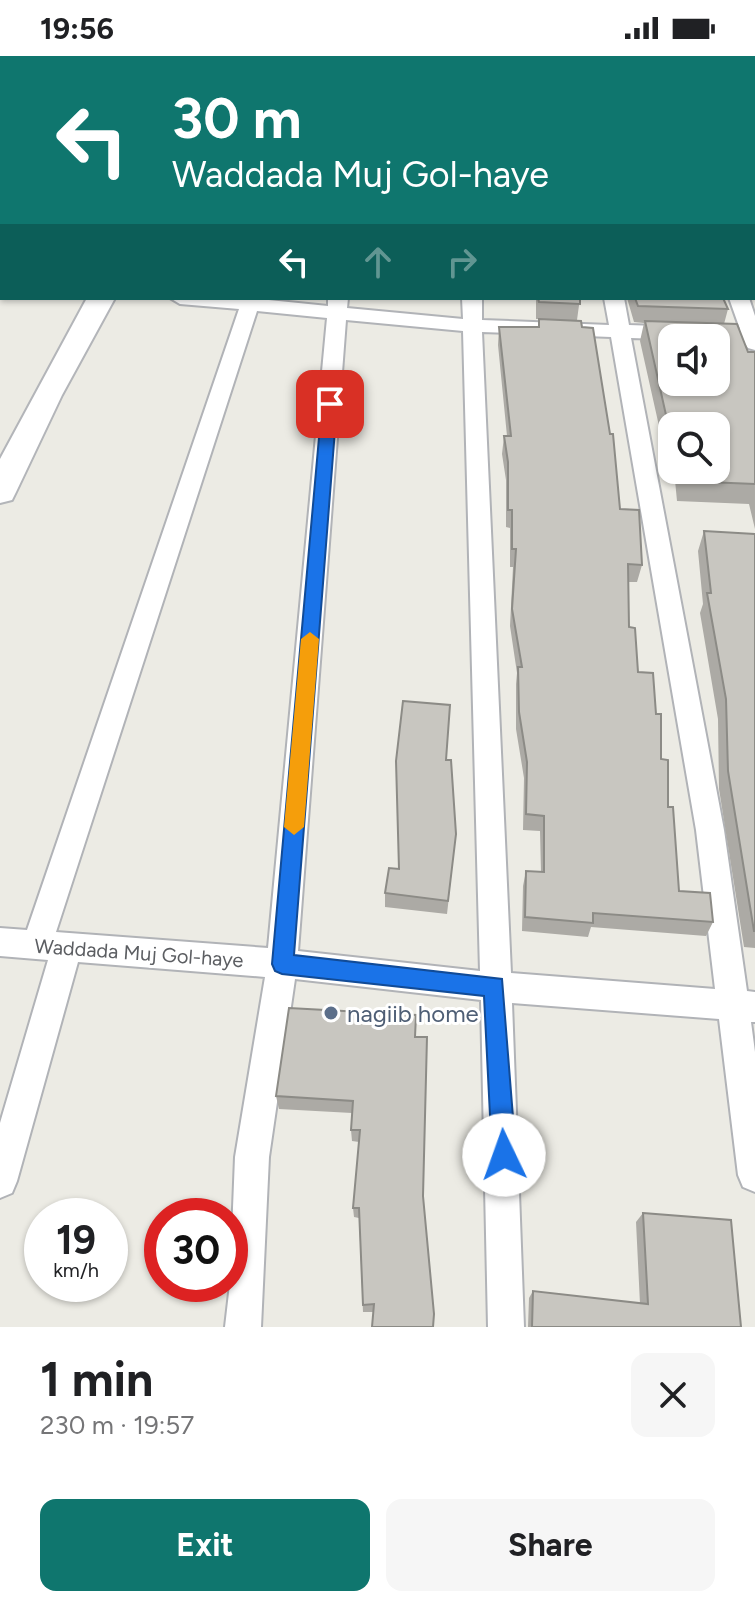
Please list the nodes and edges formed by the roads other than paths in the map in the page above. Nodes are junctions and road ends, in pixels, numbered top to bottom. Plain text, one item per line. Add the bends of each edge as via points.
1 (100, 300) edge
2 (203, 300) edge
3 (614, 300) edge
4 (740, 300) edge
5 (250, 304) junction
6 (338, 304) edge
7 (472, 312) edge
8 (619, 330) junction
9 (754, 339) edge
10 (0, 492) edge
11 (0, 942) edge
12 (52, 946) junction
13 (282, 964) junction
14 (494, 987) junction
15 (744, 1006) edge
16 (755, 1175) edge
17 (0, 1181) edge
18 (243, 1327) edge
19 (506, 1327) edge

1 - 10 main road
2 - 5 street
3 - 8 street
4 - 9 street
5 - 6 street
5 - 12 street via 103,738
6 - 7 street
6 - 13 street
7 - 8 street
7 - 14 street
8 - 9 street
8 - 15 street
11 - 12 street, Waddada Muj Gol-haye
12 - 13 street, Waddada Muj Gol-haye
12 - 17 street
13 - 14 street, Waddada Muj Gol-haye
13 - 18 street via 252,1157
14 - 15 street, Waddada Muj Gol-haye
14 - 19 street via 504,1155
15 - 16 street

